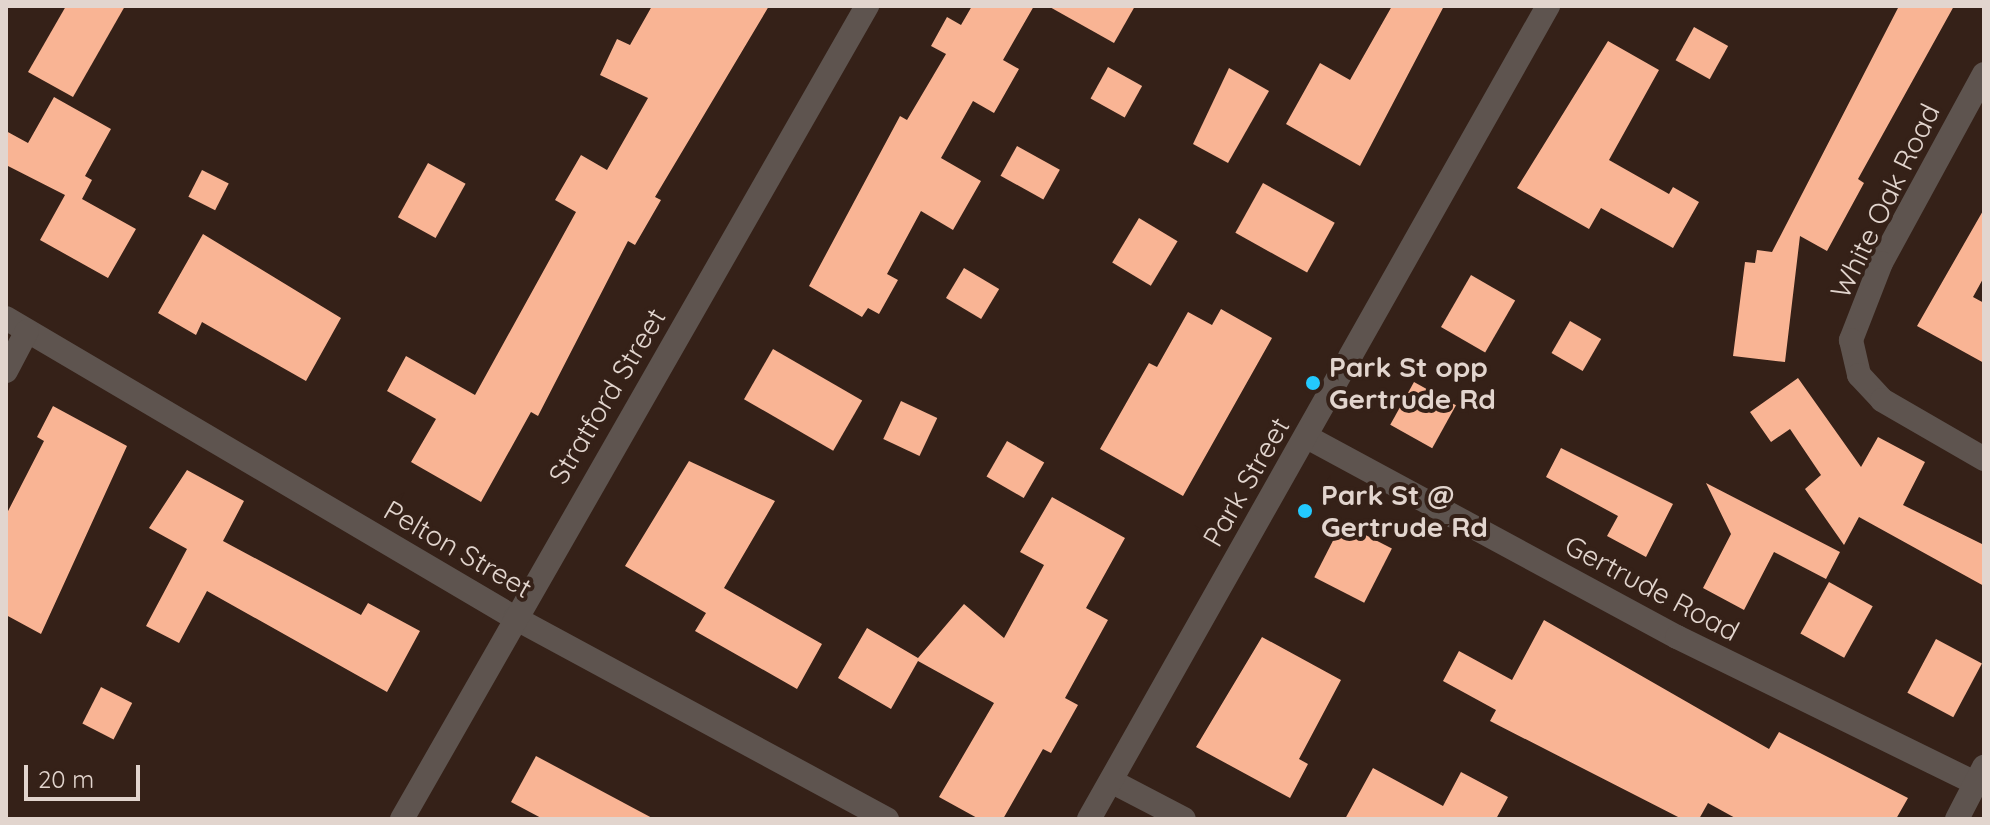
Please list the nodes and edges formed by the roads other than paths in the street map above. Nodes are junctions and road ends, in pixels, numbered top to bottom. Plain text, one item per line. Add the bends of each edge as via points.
1 (867, 6) edge
2 (1548, 6) edge
3 (1980, 89) edge
4 (6, 318) edge
5 (27, 331) junction
6 (6, 371) edge
7 (1307, 437) junction
8 (1984, 459) edge
9 (515, 618) junction
10 (1980, 775) edge
11 (1111, 781) junction
12 (402, 819) edge
13 (887, 819) edge
14 (1089, 819) edge
15 (1184, 819) edge
16 (1957, 819) edge

1 - 9 street, Stratford Street
2 - 7 street, Park Street
3 - 8 street, White Oak Road via 1881,263 1851,340 1859,375 1882,400
4 - 5 street, Pelton Street
5 - 6 street
5 - 9 street, Pelton Street
7 - 10 street, Gertrude Road via 1677,637
7 - 11 street, Park Street
9 - 12 street, Stratford Street
9 - 13 street, Pelton Street
10 - 16 street
11 - 14 street, Park Street
11 - 15 street

